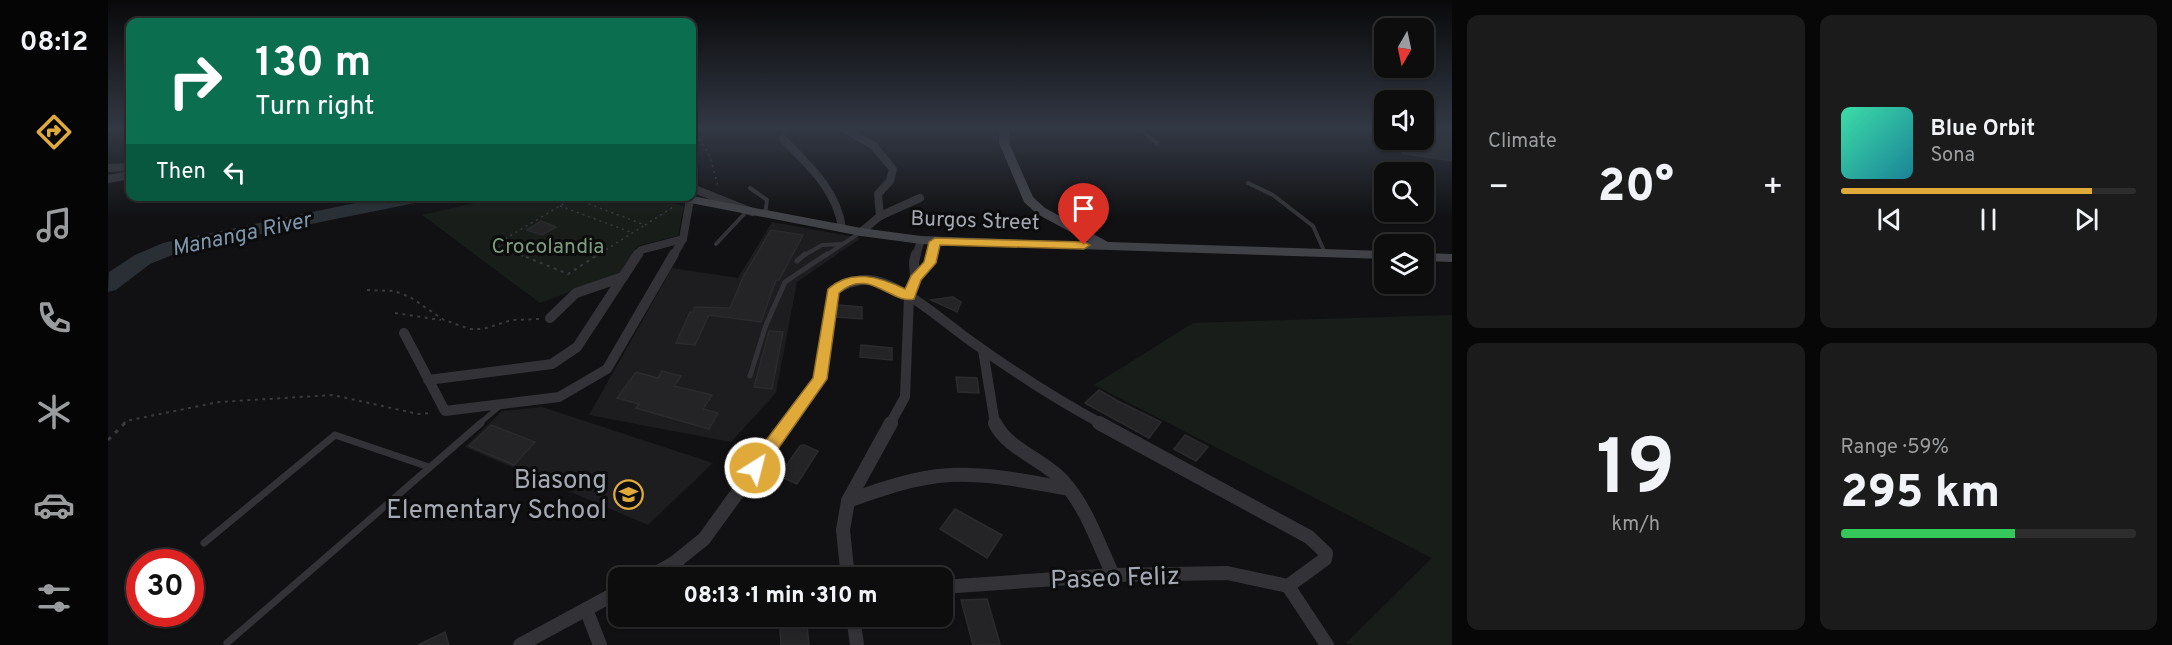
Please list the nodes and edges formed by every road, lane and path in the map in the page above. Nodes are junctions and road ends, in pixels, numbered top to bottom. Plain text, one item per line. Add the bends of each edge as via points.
1 (711, 158) edge
2 (800, 158) edge
3 (887, 158) edge
4 (1010, 158) edge
5 (126, 167) edge
6 (108, 168) edge
7 (126, 176) edge
8 (108, 179) edge
9 (1248, 183) dead end
10 (750, 188) dead end
11 (696, 192) edge
12 (696, 195) edge
13 (721, 198) junction
14 (920, 198) dead end
15 (568, 201) edge
16 (581, 201) edge
17 (675, 201) edge
18 (690, 201) edge
19 (560, 206) junction
20 (750, 211) junction
21 (765, 214) junction
22 (880, 216) junction
23 (645, 225) junction
24 (842, 228) junction
25 (861, 232) junction
26 (633, 233) junction
27 (683, 239) junction
28 (928, 241) junction
29 (716, 244) dead end
30 (842, 244) junction
31 (1105, 245) junction
32 (1325, 253) junction
33 (1374, 255) edge
34 (1434, 257) edge
35 (1452, 258) edge
36 (797, 261) dead end
37 (623, 277) junction
38 (915, 279) junction
39 (367, 290) dead end
40 (909, 296) junction
41 (395, 313) dead end
42 (550, 318) joint
43 (444, 320) junction
44 (404, 333) dead end
45 (983, 350) junction
46 (750, 376) dead end
47 (428, 380) junction
48 (501, 405) junction
49 (445, 411) junction
50 (108, 440) edge
51 (429, 467) junction
52 (1069, 489) junction
53 (848, 501) junction
54 (204, 543) dead end
55 (674, 563) junction
56 (667, 567) edge
57 (677, 567) edge
58 (846, 567) edge
59 (1113, 575) junction
60 (953, 585) edge
61 (1288, 586) junction
62 (608, 597) edge
63 (586, 609) junction
64 (855, 627) edge
65 (227, 643) dead end
66 (520, 645) edge
67 (600, 645) edge
68 (857, 645) edge
69 (1327, 645) edge

1 - 13 path
2 - 24 street via 838,206
3 - 22 street via 893,168 892,176 877,195
4 - 31 street via 1028,199 1041,211
5 - 6 street
7 - 8 street
9 - 32 lane via 1273,195 1312,226
10 - 21 lane via 767,200
11 - 13 street
12 - 20 street, Burgos Street
13 - 20 street
14 - 22 street
15 - 19 path
16 - 23 path
17 - 23 path
18 - 27 street
19 - 26 path
19 - 26 path via 495,245 568,274
20 - 21 street, Burgos Street
20 - 29 lane
21 - 24 street, Burgos Street
22 - 25 street
23 - 26 path
24 - 25 street, Burgos Street
25 - 28 street, Burgos Street
25 - 30 lane
27 - 37 street via 641,250
27 - 48 street via 607,369 559,397
28 - 31 street, Burgos Street
28 - 38 street via 914,262
28 - 38 street via 930,263
30 - 36 lane via 816,245
30 - 46 lane via 785,282
31 - 32 street, Burgos Street
32 - 33 street, Burgos Street
34 - 35 street
37 - 42 street via 576,293
37 - 47 street via 578,347 552,364
38 - 40 street
39 - 43 path via 394,291 410,297
40 - 45 street
40 - 53 street via 905,397
40 - 55 street via 886,284 866,280 846,283 832,292 820,379 704,539
41 - 43 path
42 - 43 path via 512,320 483,330
44 - 47 street
45 - 52 street via 995,425
45 - 61 street via 1074,408 1309,537 1326,553 1325,559
47 - 49 street
48 - 49 street
48 - 51 lane
49 - 50 path via 418,414 333,395 219,402 126,421
51 - 54 lane via 335,435
51 - 65 lane
52 - 53 street via 1011,478 950,476 892,485
52 - 59 street via 1077,498
53 - 58 street via 841,535
55 - 56 street
55 - 57 street
59 - 60 street, Paseo Feliz
59 - 61 street, Paseo Feliz via 1227,573
61 - 69 street
62 - 63 street
63 - 66 street
63 - 67 street
64 - 68 street

